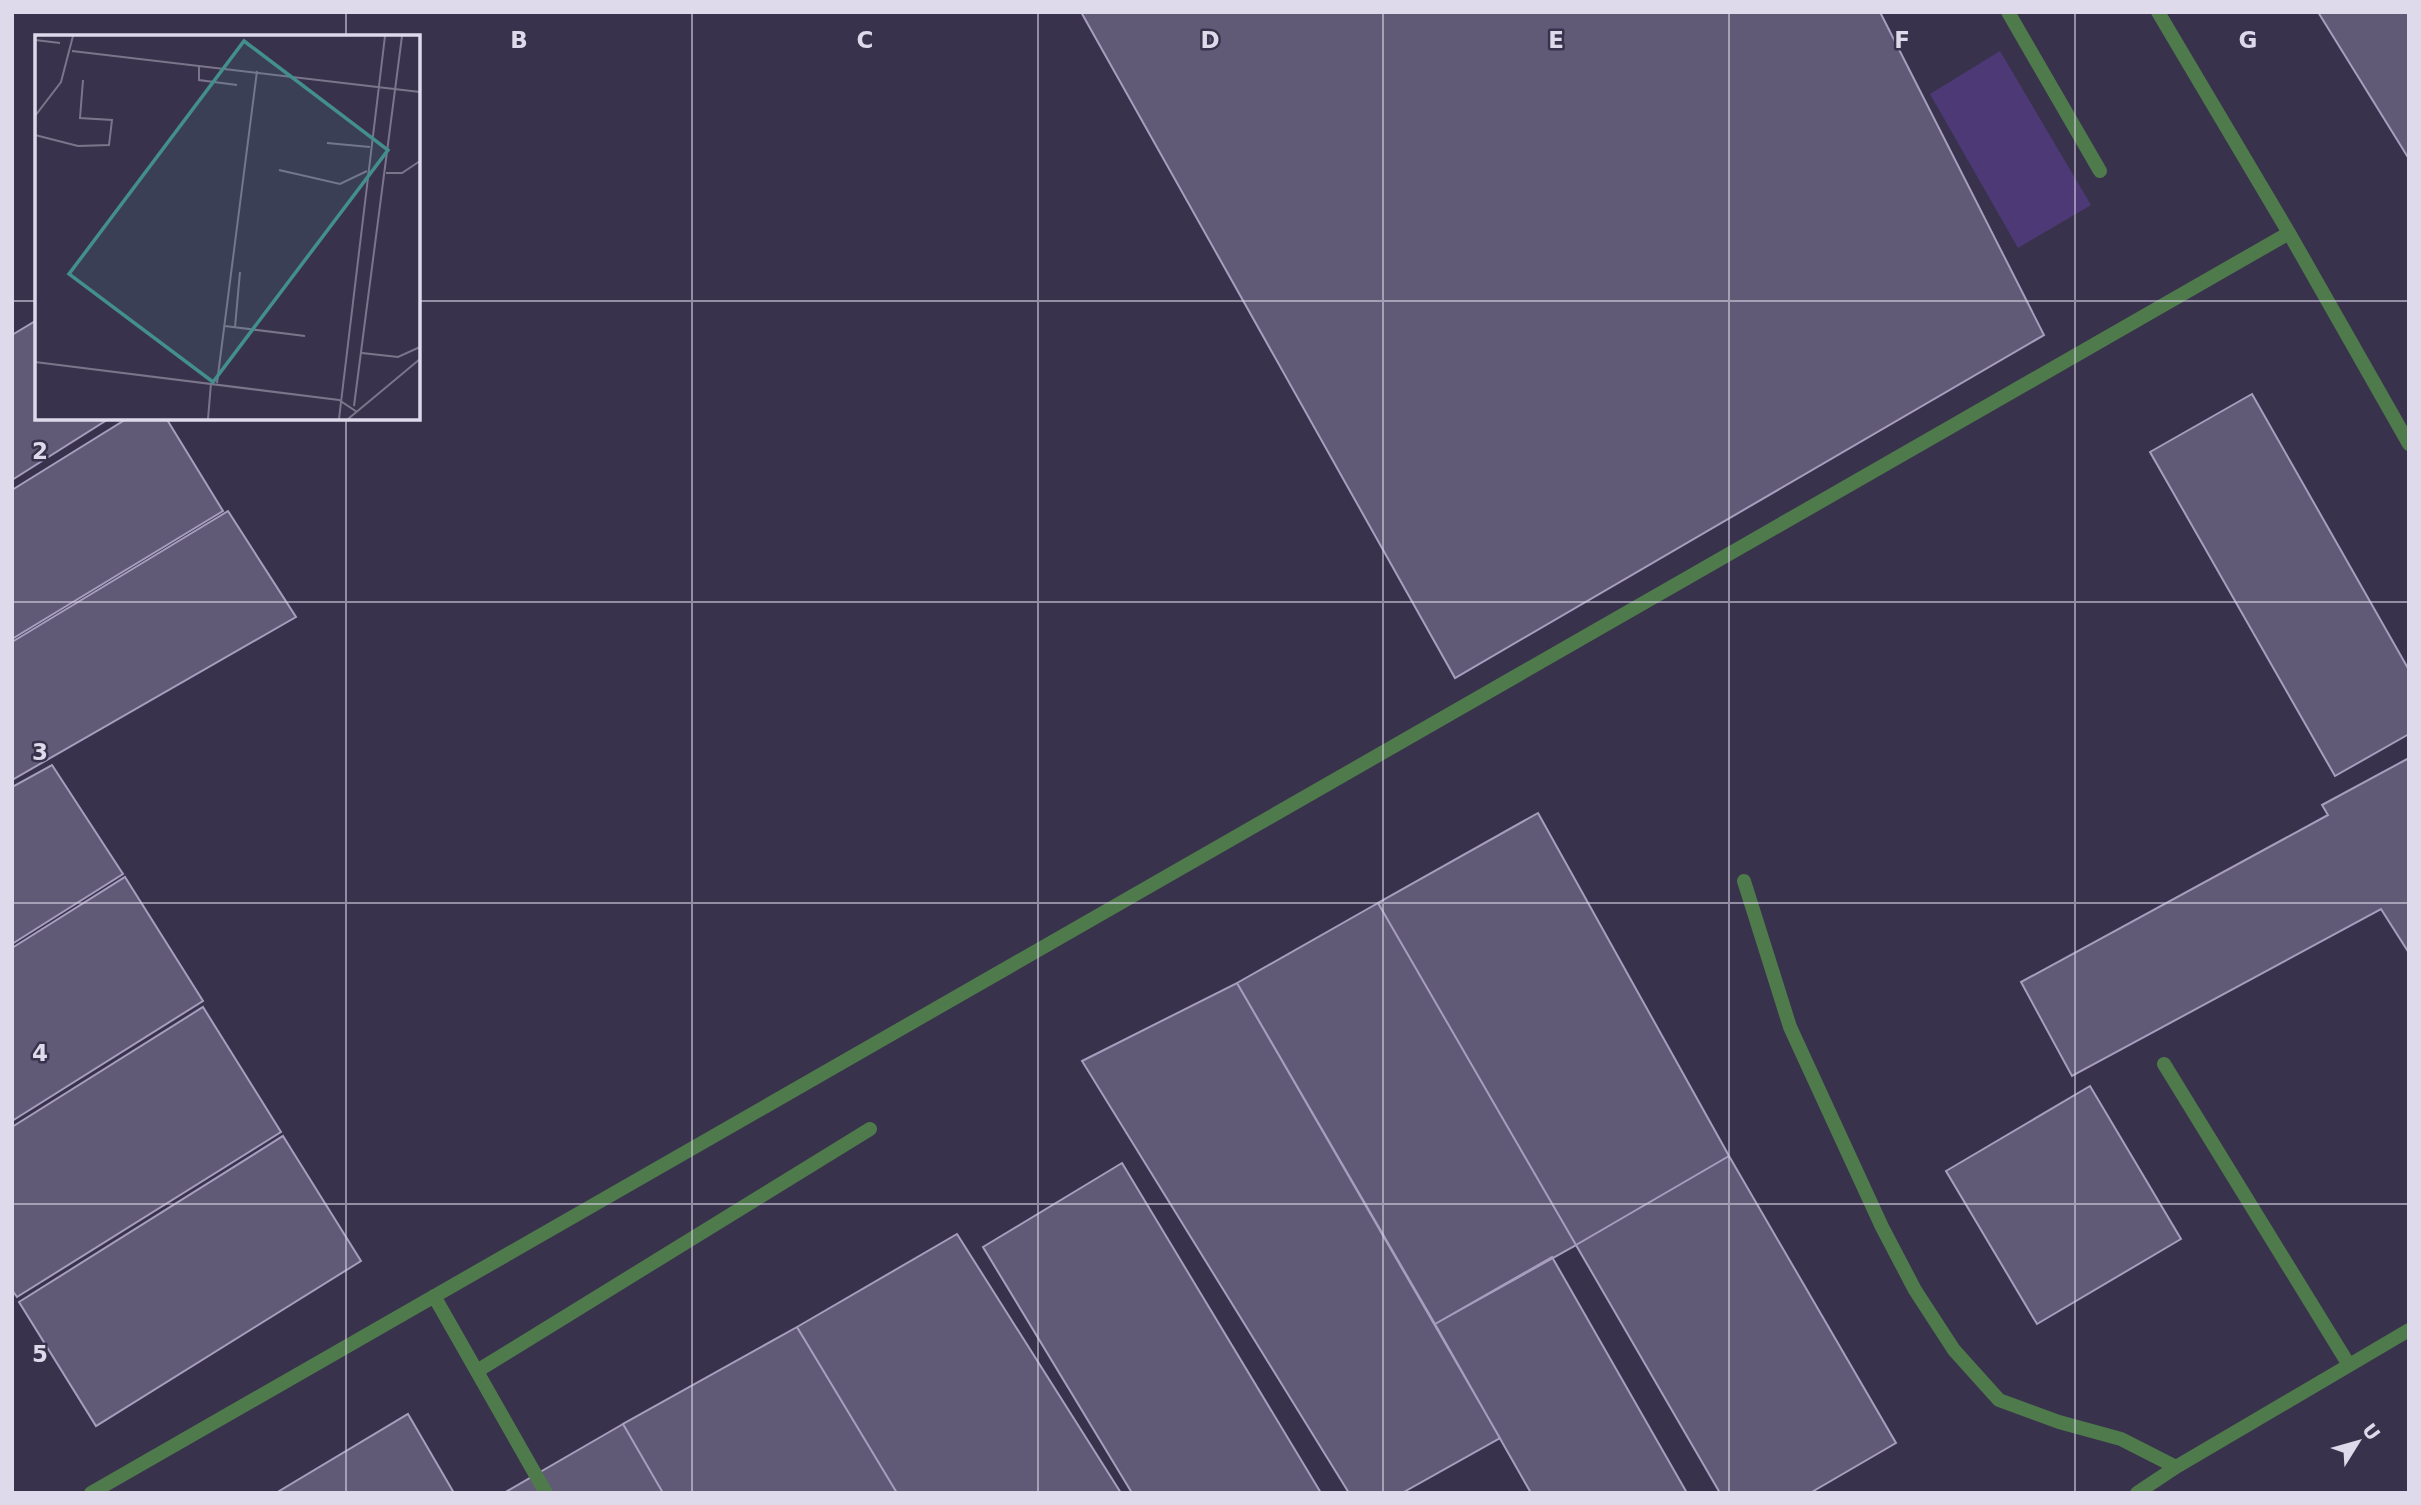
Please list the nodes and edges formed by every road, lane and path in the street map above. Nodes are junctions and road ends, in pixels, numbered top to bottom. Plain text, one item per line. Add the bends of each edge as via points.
1 (2008, 12) edge
2 (2158, 12) edge
3 (2100, 171) dead end
4 (2289, 233) junction
5 (2409, 443) edge
6 (1744, 881) dead end
7 (2164, 1063) dead end
8 (870, 1129) dead end
9 (434, 1296) junction
10 (2409, 1330) edge
11 (2349, 1365) junction
12 (477, 1371) junction
13 (2176, 1467) junction
14 (91, 1493) edge
15 (546, 1493) edge
16 (2137, 1493) edge

1 - 3 lane
2 - 4 lane
4 - 5 lane
4 - 9 lane
6 - 13 lane via 1790,1027 1882,1227 1954,1350 1999,1400 2121,1439
7 - 11 lane
8 - 12 lane
9 - 12 lane
9 - 14 lane
10 - 11 lane
11 - 13 lane
12 - 15 lane
13 - 16 lane

